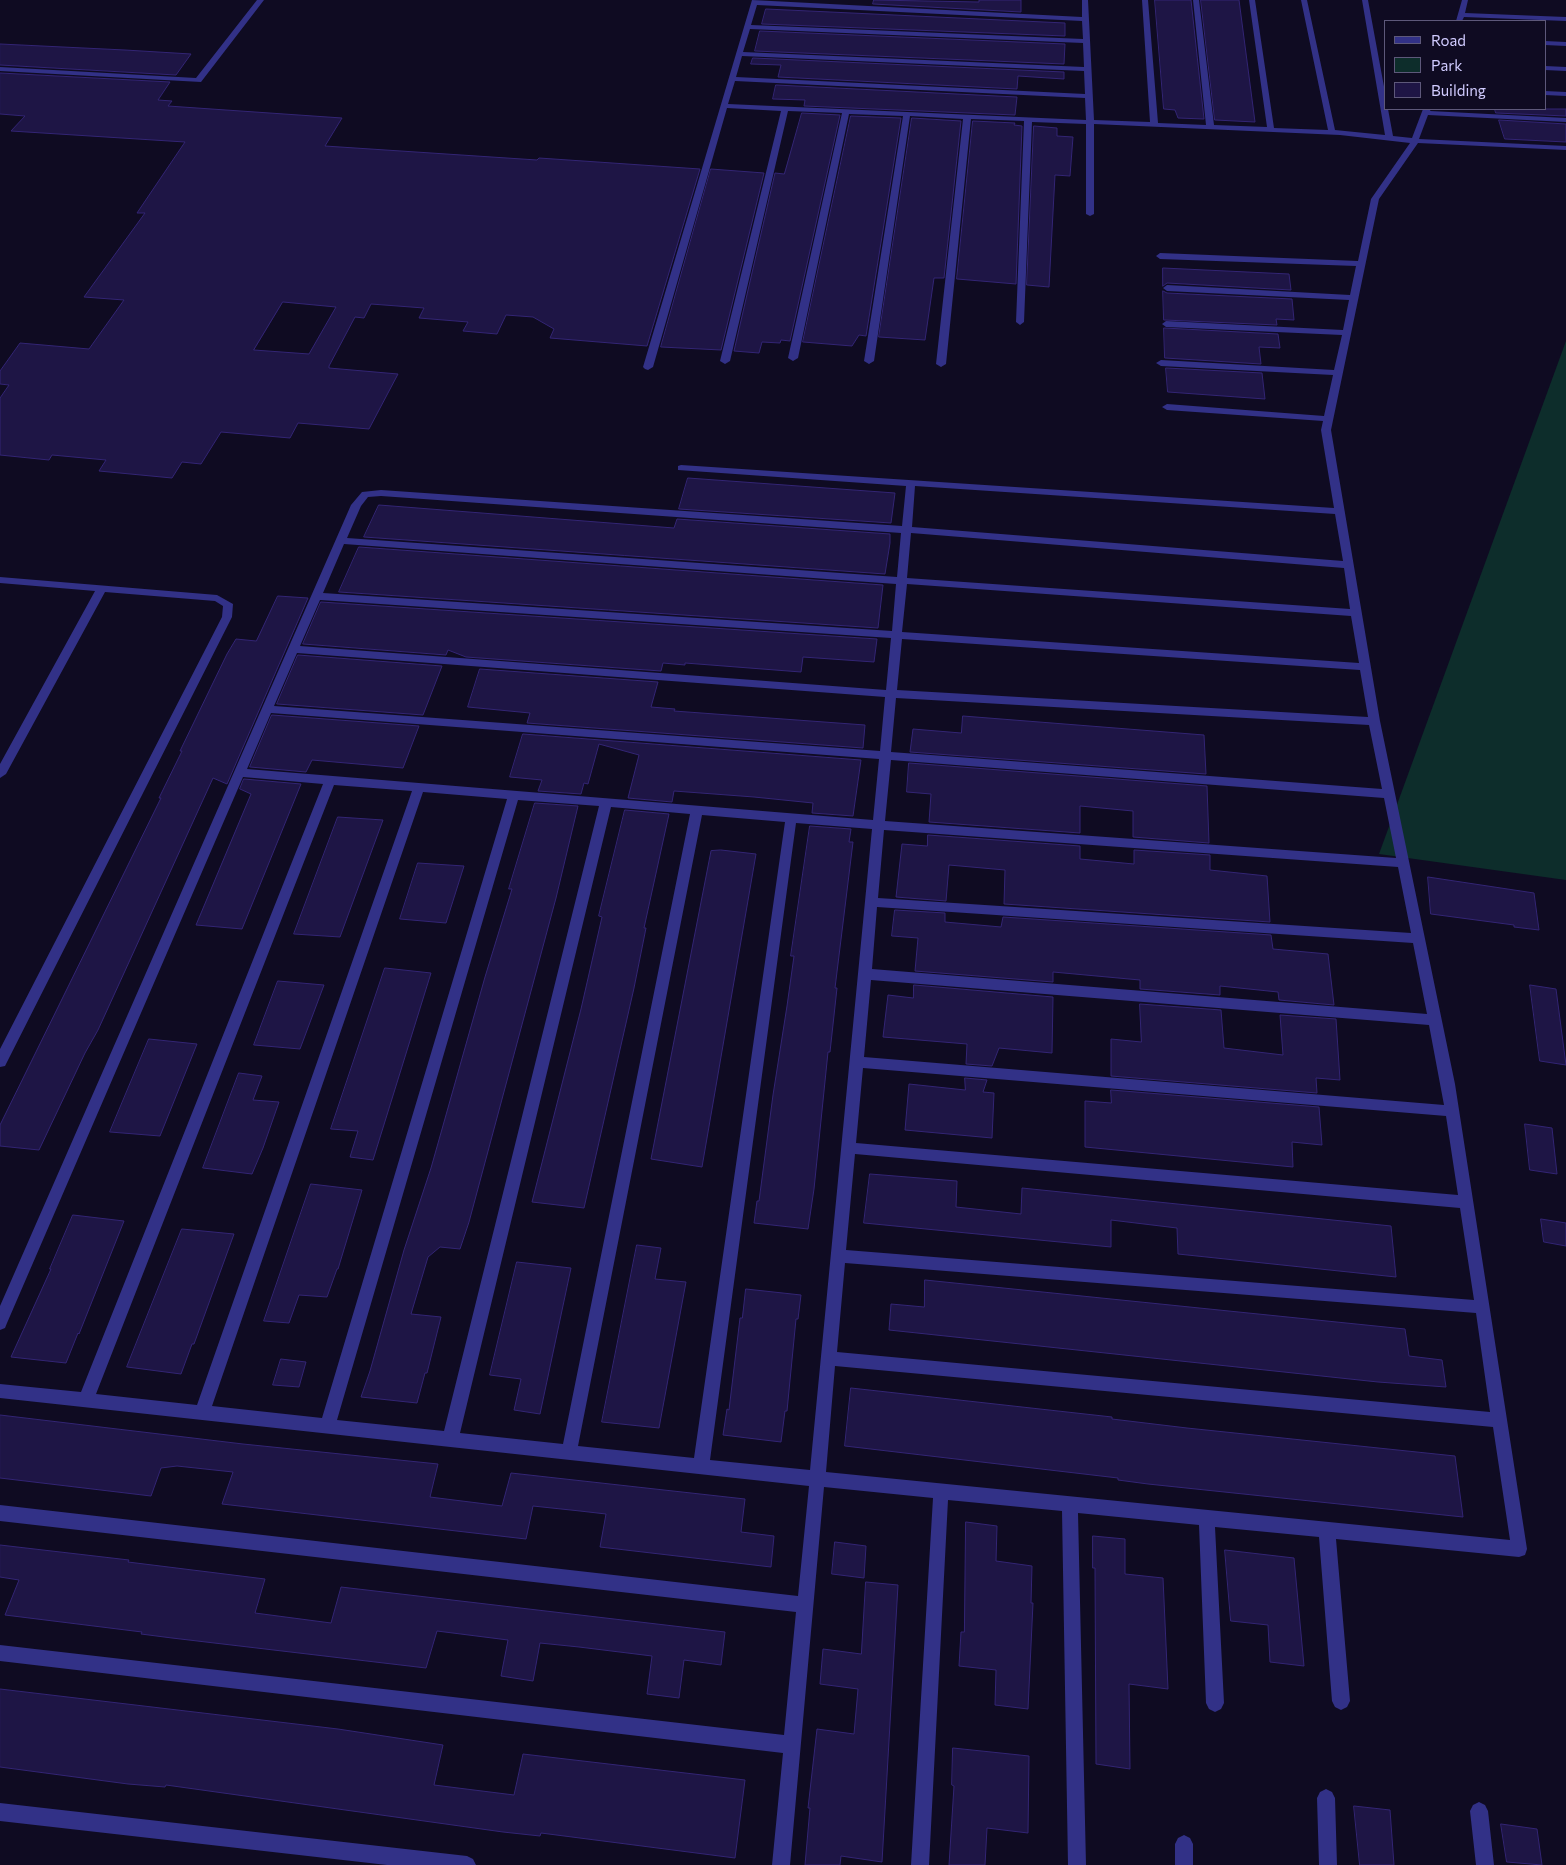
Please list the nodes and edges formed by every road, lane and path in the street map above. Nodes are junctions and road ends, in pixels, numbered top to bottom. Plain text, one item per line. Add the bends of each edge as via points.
1 (261, 0) edge
2 (1085, 0) edge
3 (1145, 0) edge
4 (1196, 0) edge
5 (1252, 0) edge
6 (1304, 0) edge
7 (1365, 0) edge
8 (1465, 0) edge
9 (755, 2) edge
10 (1460, 18) edge
11 (1086, 19) junction
12 (1566, 19) edge
13 (747, 27) junction
14 (1087, 41) junction
15 (1546, 43) edge
16 (1566, 44) edge
17 (740, 54) junction
18 (1546, 68) edge
19 (0, 69) edge
20 (1088, 69) junction
21 (1566, 69) edge
22 (732, 79) junction
23 (1546, 93) edge
24 (1566, 94) edge
25 (1089, 96) junction
26 (724, 106) junction
27 (785, 108) junction
28 (1384, 109) edge
29 (1384, 110) edge
30 (846, 111) junction
31 (1426, 111) edge
32 (907, 114) junction
33 (967, 117) junction
34 (1028, 120) junction
35 (1566, 120) edge
36 (1090, 122) junction
37 (1154, 125) junction
38 (1210, 127) junction
39 (1271, 130) junction
40 (1332, 133) junction
41 (1389, 138) junction
42 (1415, 141) junction
43 (1566, 148) edge
44 (1090, 214) dead end
45 (1160, 256) dead end
46 (1362, 264) junction
47 (1166, 288) dead end
48 (1354, 298) junction
49 (1020, 322) dead end
50 (1166, 324) dead end
51 (1347, 333) junction
52 (793, 358) dead end
53 (725, 361) dead end
54 (869, 361) dead end
55 (1161, 363) dead end
56 (941, 364) dead end
57 (648, 367) dead end
58 (1338, 374) junction
59 (1167, 407) dead end
60 (1329, 419) junction
61 (681, 468) dead end
62 (911, 482) junction
63 (1340, 511) junction
64 (907, 530) junction
65 (341, 542) junction
66 (1348, 565) junction
67 (0, 580) edge
68 (902, 581) junction
69 (102, 588) junction
70 (318, 596) junction
71 (1356, 613) junction
72 (897, 635) junction
73 (295, 649) junction
74 (1365, 667) junction
75 (892, 694) junction
76 (268, 709) junction
77 (1374, 721) junction
78 (886, 756) junction
79 (240, 773) junction
80 (0, 774) edge
81 (330, 780) junction
82 (419, 787) junction
83 (1389, 794) junction
84 (514, 795) junction
85 (606, 803) junction
86 (697, 810) junction
87 (791, 818) junction
88 (879, 825) junction
89 (1403, 863) junction
90 (872, 902) junction
91 (1418, 938) junction
92 (865, 974) junction
93 (1435, 1020) junction
94 (0, 1062) edge
95 (857, 1062) junction
96 (1452, 1111) junction
97 (849, 1148) junction
98 (1466, 1202) junction
99 (839, 1256) junction
100 (1482, 1307) junction
101 (0, 1323) edge
102 (829, 1358) junction
103 (0, 1391) edge
104 (86, 1400) junction
105 (202, 1413) junction
106 (1499, 1420) junction
107 (327, 1426) junction
108 (450, 1440) junction
109 (569, 1453) junction
110 (701, 1467) junction
111 (818, 1479) junction
112 (941, 1491) junction
113 (1070, 1504) junction
114 (0, 1513) edge
115 (1207, 1517) junction
116 (1327, 1530) junction
117 (806, 1605) junction
118 (0, 1653) edge
119 (1341, 1701) dead end
120 (1215, 1703) dead end
121 (792, 1745) junction
122 (1326, 1798) dead end
123 (1479, 1811) dead end
124 (0, 1812) edge
125 (1184, 1844) dead end
126 (467, 1865) edge
127 (781, 1865) edge
128 (920, 1865) edge
129 (1077, 1865) edge
130 (1184, 1865) edge
131 (1328, 1865) edge
132 (1485, 1865) edge

1 - 19 street via 198,80
2 - 11 street
3 - 37 street
4 - 38 street
5 - 39 street
6 - 40 street
7 - 28 street
8 - 10 street
9 - 11 street
9 - 13 street
10 - 12 street
11 - 14 street
13 - 14 street
13 - 17 street
14 - 20 street
15 - 16 street
17 - 20 street
17 - 22 street
18 - 21 street
20 - 25 street
22 - 25 street
22 - 26 street
23 - 24 street
25 - 36 street
26 - 27 street
26 - 57 street
27 - 30 street
27 - 53 street
29 - 41 street
30 - 32 street
30 - 52 street
31 - 35 street
31 - 42 street
32 - 33 street
32 - 54 street
33 - 34 street
33 - 56 street
34 - 36 street
34 - 49 street
36 - 37 street
36 - 44 street
37 - 38 street
38 - 39 street
39 - 40 street
40 - 41 street
41 - 42 street
42 - 43 street
42 - 46 street via 1375,199
45 - 46 street
46 - 48 street
47 - 48 street
48 - 51 street
50 - 51 street
51 - 58 street
55 - 58 street
58 - 60 street
59 - 60 street
60 - 63 street via 1326,430
61 - 62 street
62 - 63 street
62 - 64 street
63 - 66 street
64 - 65 street via 381,493 365,494 356,505
64 - 66 street
64 - 68 street
65 - 68 street
65 - 70 street
66 - 71 street
67 - 69 street
68 - 71 street
68 - 72 street
69 - 80 street
69 - 94 street via 217,598 228,604 227,617
70 - 72 street
70 - 73 street
71 - 74 street
72 - 74 street
72 - 75 street
73 - 75 street
73 - 76 street
74 - 77 street
75 - 77 street
75 - 78 street
76 - 78 street
76 - 79 street
77 - 83 street
78 - 83 street
78 - 88 street
79 - 81 street
79 - 101 street
81 - 82 street
81 - 104 street
82 - 84 street
82 - 105 street
83 - 89 street
84 - 85 street
84 - 107 street
85 - 86 street
85 - 108 street
86 - 87 street
86 - 109 street
87 - 88 street
87 - 110 street
88 - 89 street
88 - 90 street
89 - 91 street
90 - 91 street
90 - 92 street
91 - 93 street
92 - 93 street
92 - 95 street
93 - 96 street
95 - 96 street
95 - 97 street
96 - 98 street
97 - 98 street
97 - 99 street
98 - 100 street
99 - 100 street
99 - 102 street
100 - 106 street
102 - 106 street
102 - 111 street
103 - 104 street
104 - 105 street
105 - 107 street
106 - 116 street via 1519,1549
107 - 108 street
108 - 109 street
109 - 110 street
110 - 111 street
111 - 112 street
111 - 117 street
112 - 113 street
112 - 128 street
113 - 115 street
113 - 129 street
114 - 117 street
115 - 116 street
115 - 120 street
116 - 119 street
117 - 121 street
118 - 121 street
121 - 127 street
122 - 131 street
123 - 132 street
124 - 126 street
125 - 130 street

